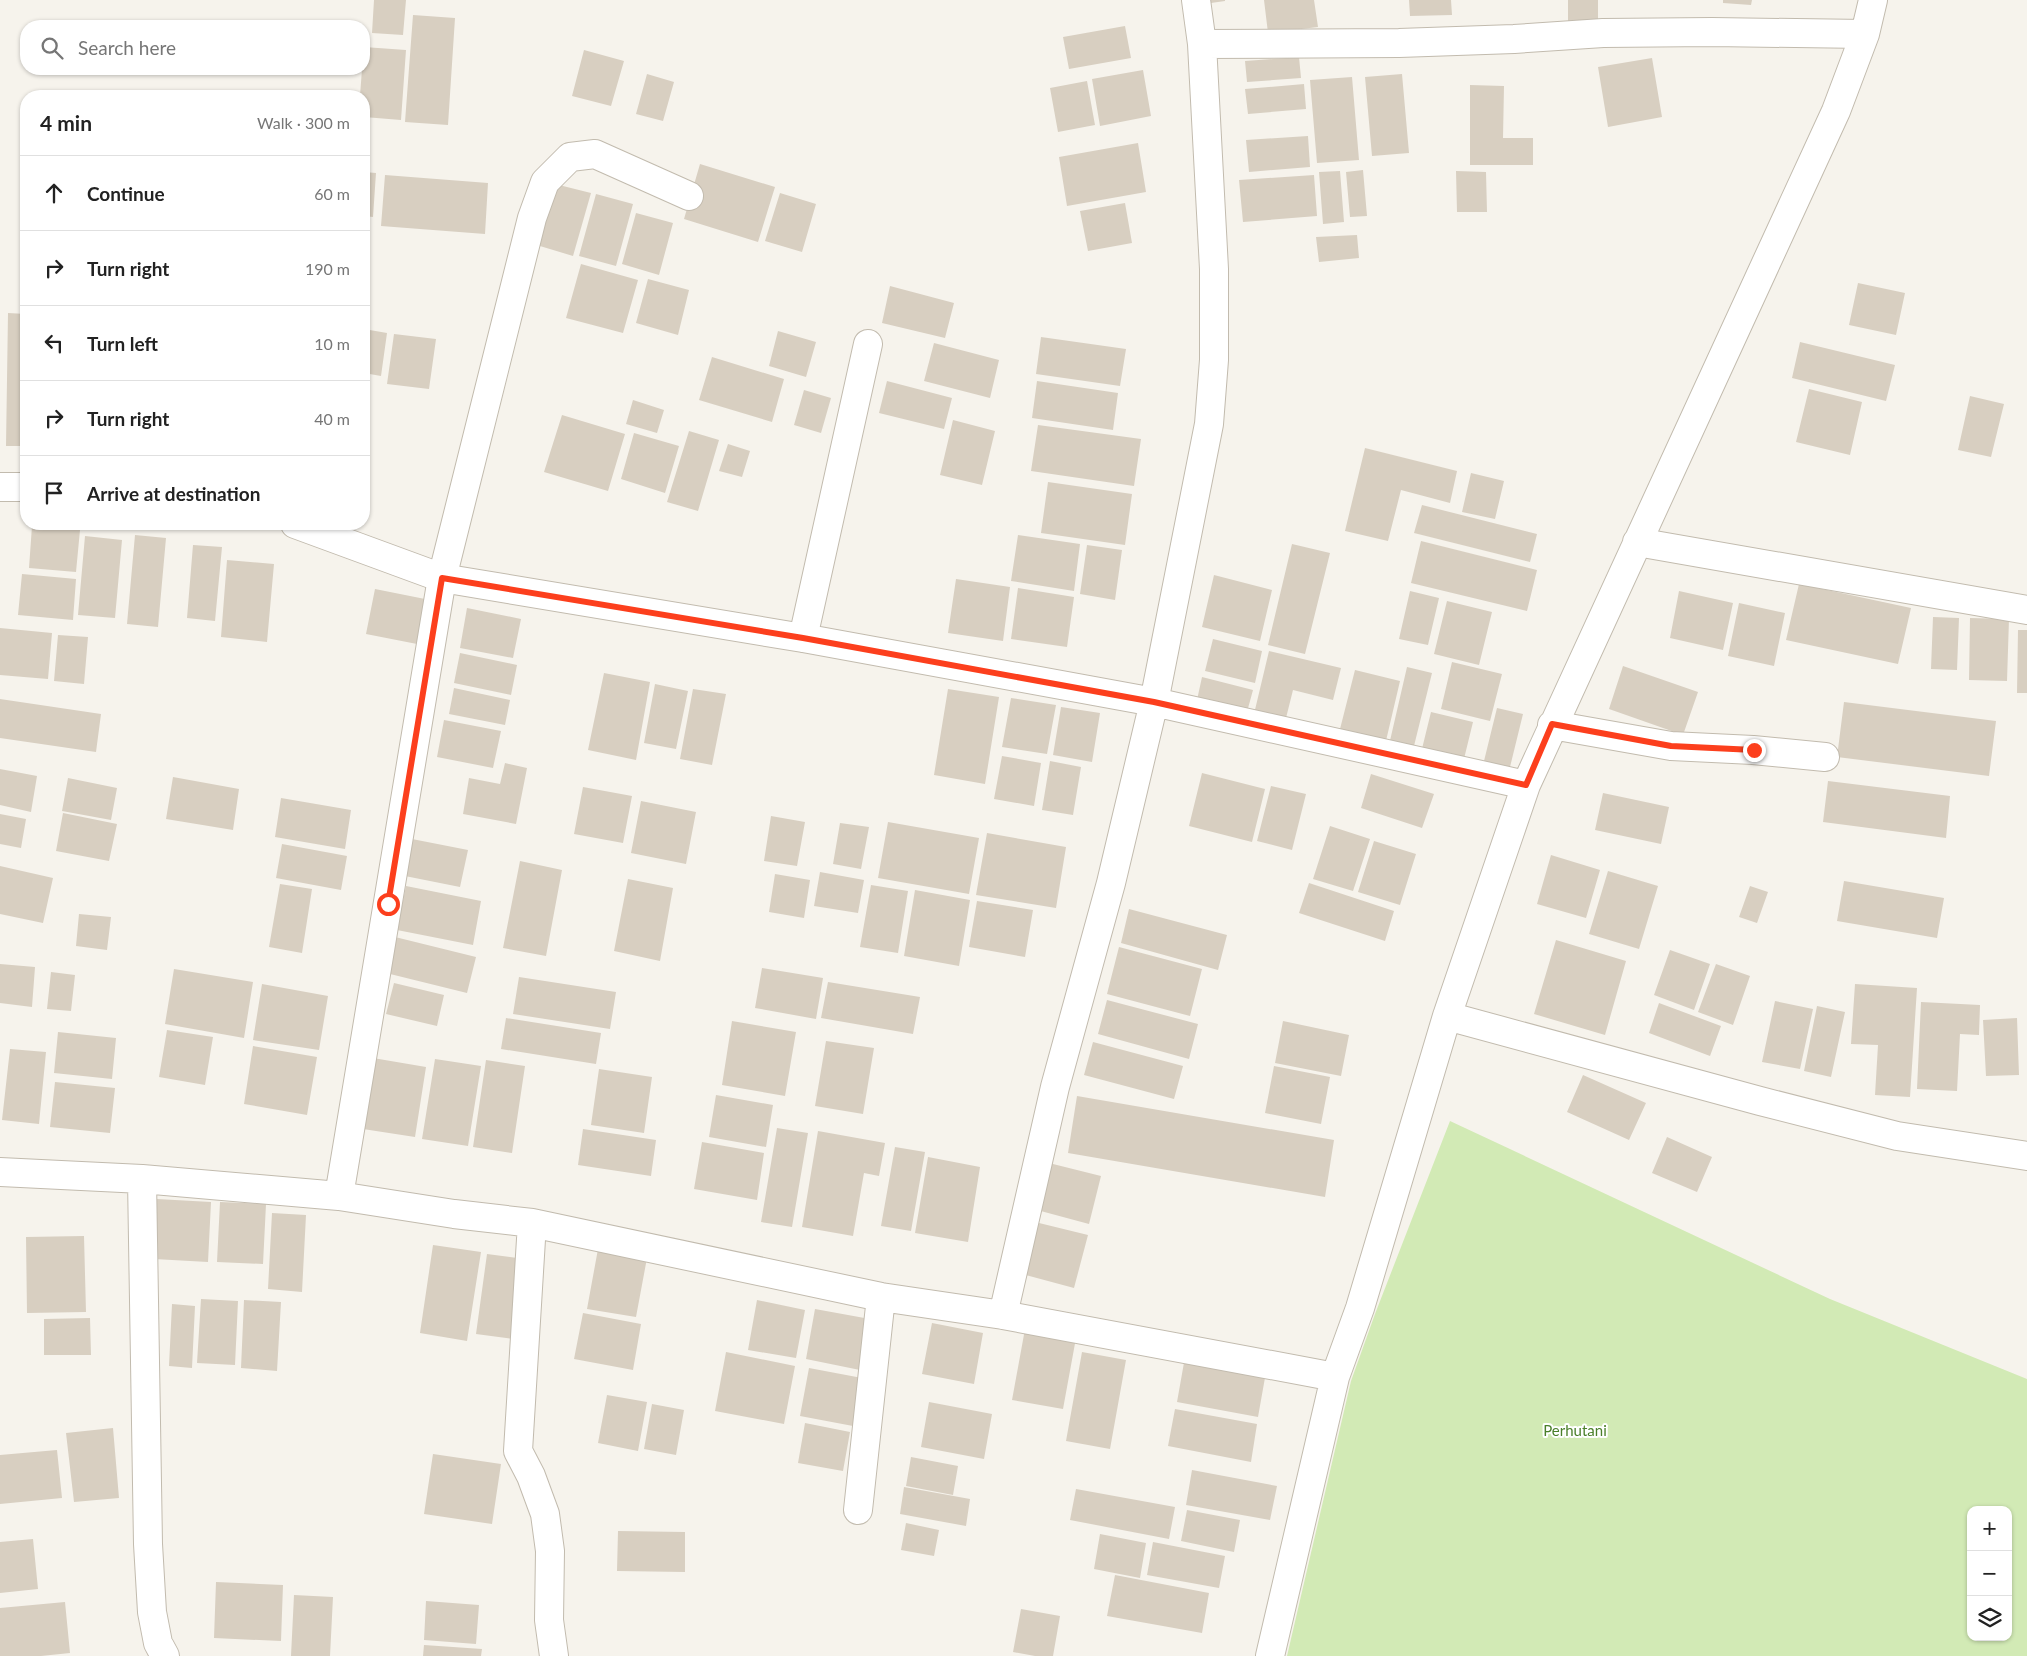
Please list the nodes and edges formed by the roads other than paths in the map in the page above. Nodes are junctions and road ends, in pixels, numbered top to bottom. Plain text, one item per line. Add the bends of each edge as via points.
1 (1196, 0) edge
2 (1873, 0) edge
3 (1865, 34) junction
4 (1202, 44) junction
5 (689, 196) dead end
6 (868, 344) dead end
7 (0, 486) edge
8 (20, 487) edge
9 (311, 530) edge
10 (1637, 542) junction
11 (442, 578) junction
12 (2027, 610) edge
13 (803, 638) junction
14 (1154, 702) junction
15 (1552, 724) junction
16 (1825, 757) dead end
17 (1526, 785) junction
18 (1447, 1016) junction
19 (2027, 1156) edge
20 (0, 1172) edge
21 (142, 1179) junction
22 (340, 1196) junction
23 (532, 1223) junction
24 (881, 1297) junction
25 (1003, 1315) junction
26 (1335, 1377) junction
27 (858, 1510) dead end
28 (165, 1656) edge
29 (554, 1656) edge
30 (1270, 1656) edge

1 - 4 street
2 - 3 street
3 - 4 street via 1603,33 1399,43
3 - 10 street via 1836,111
4 - 14 street via 1214,270 1214,360 1209,424
5 - 11 street via 595,154 570,157 545,182 532,218
6 - 13 street
7 - 8 street
9 - 11 street
10 - 12 street
10 - 15 street
11 - 13 street
11 - 22 street
13 - 14 street
14 - 17 street
14 - 25 street via 1111,883 1055,1087
15 - 16 street via 1671,746
15 - 17 street
17 - 18 street
18 - 19 street via 1897,1136
18 - 26 street via 1360,1308
20 - 21 street
21 - 22 street
21 - 28 street via 148,1544 152,1612 158,1643
22 - 23 street
23 - 24 street
23 - 29 street via 518,1451 545,1514 550,1551 549,1620
24 - 25 street
24 - 27 street
25 - 26 street
26 - 30 street

